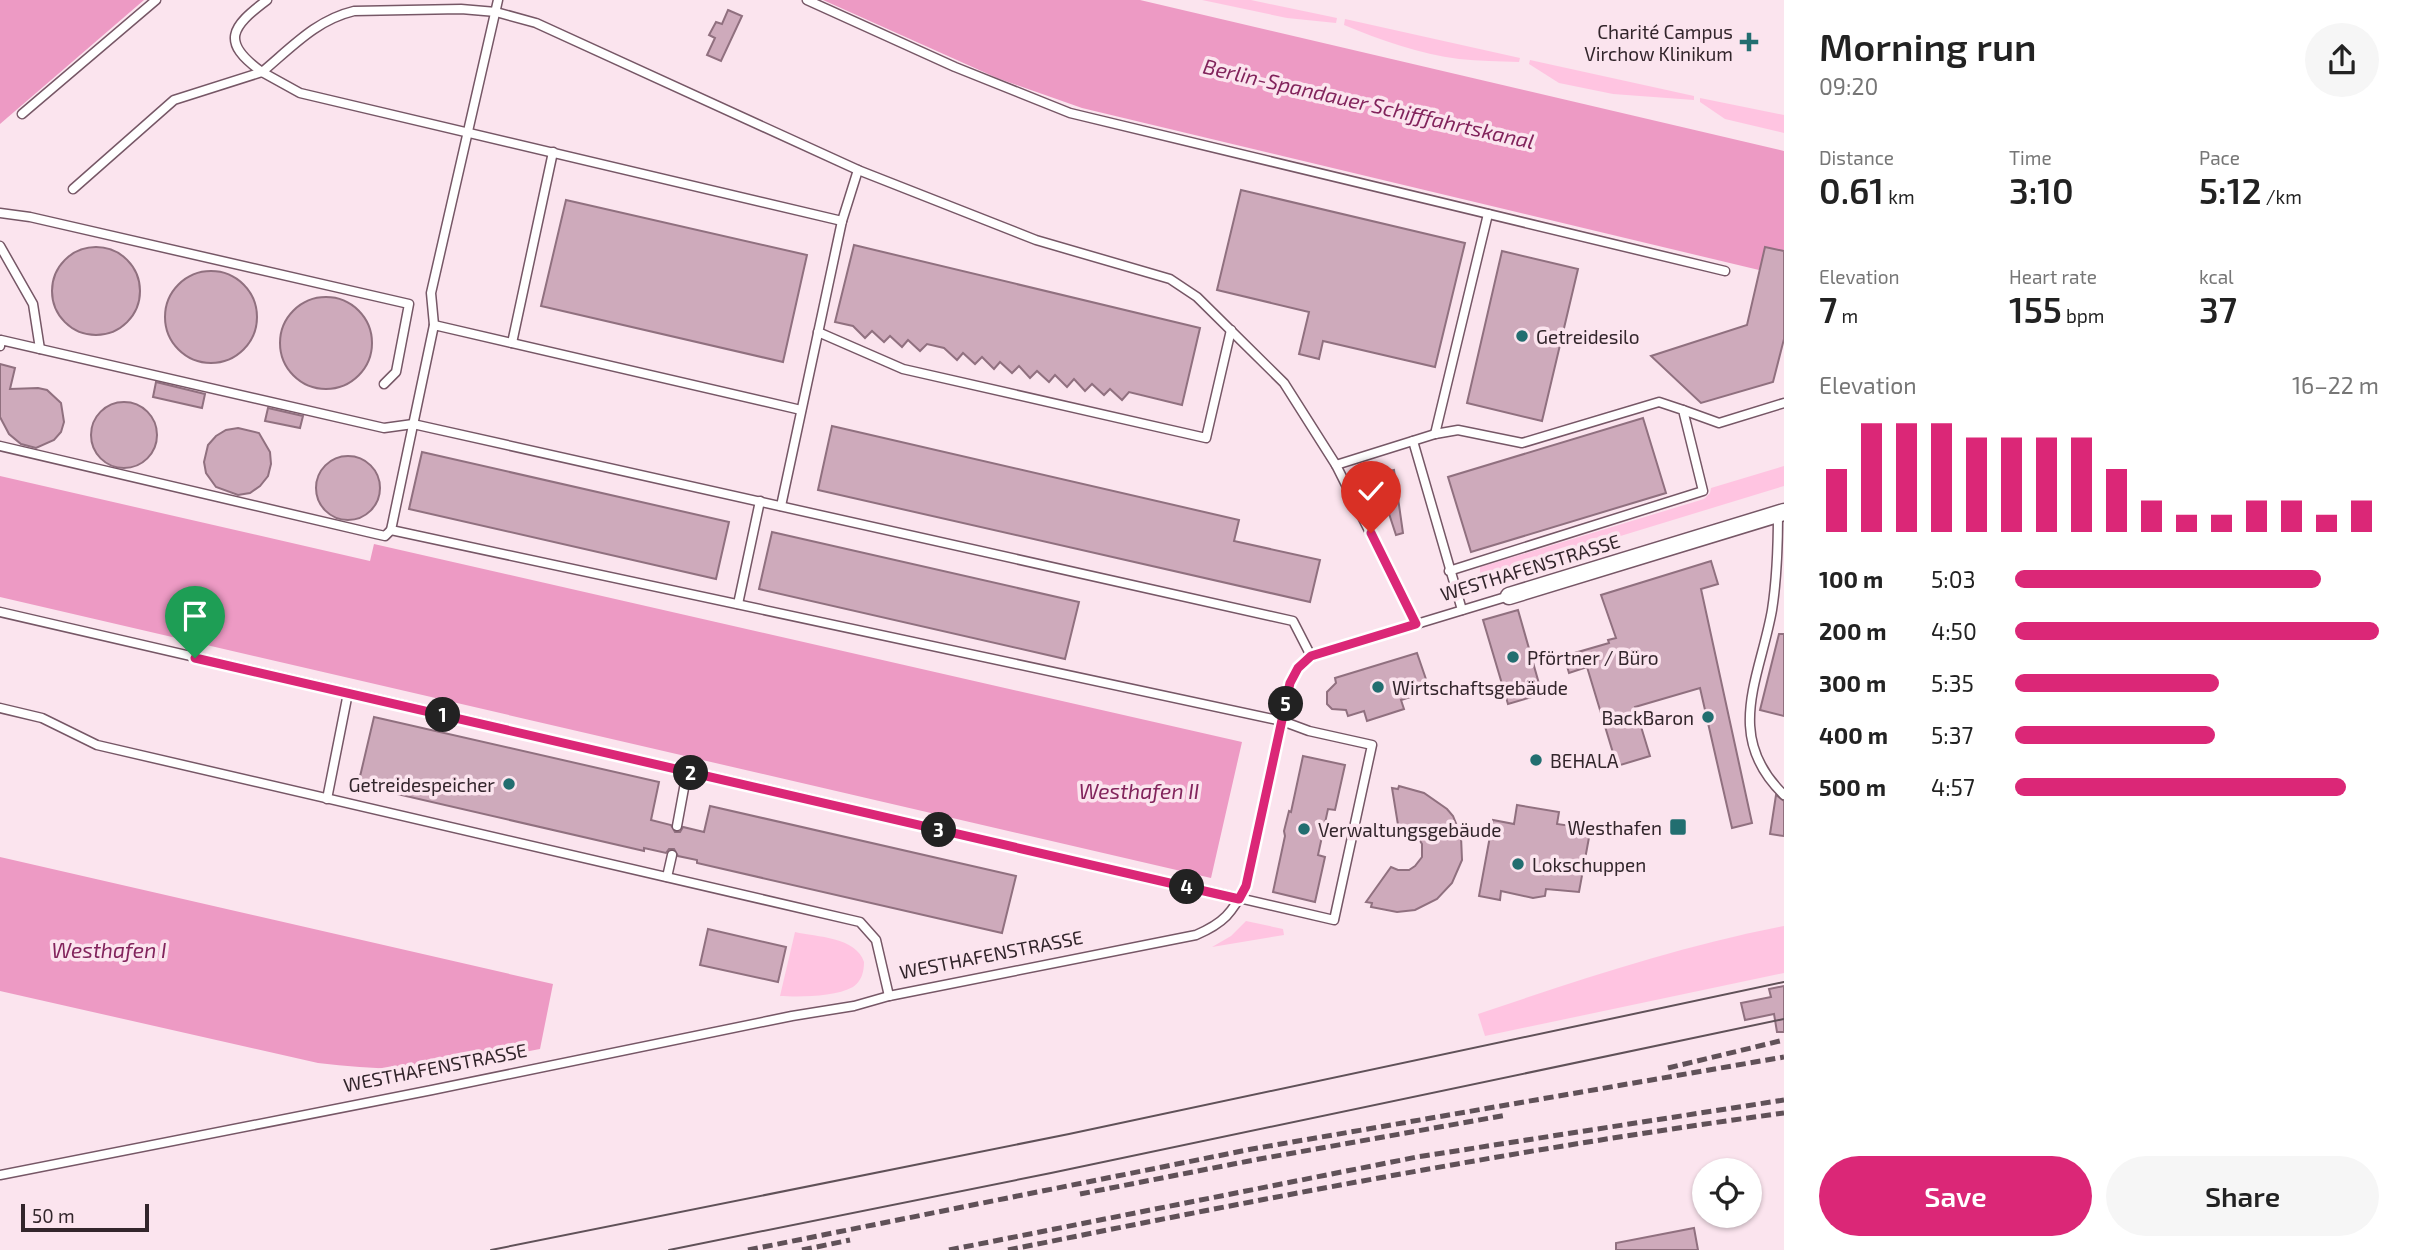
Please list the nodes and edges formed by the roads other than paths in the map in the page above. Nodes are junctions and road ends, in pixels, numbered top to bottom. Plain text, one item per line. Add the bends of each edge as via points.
1 (156, 0) edge
2 (267, 0) edge
3 (498, 0) edge
4 (807, 0) edge
5 (496, 12) junction
6 (262, 72) junction
7 (22, 114) dead end
8 (468, 132) junction
9 (553, 152) junction
10 (858, 170) junction
11 (73, 189) dead end
12 (0, 213) edge
13 (1488, 214) junction
14 (842, 221) junction
15 (0, 246) edge
16 (1724, 271) dead end
17 (434, 325) junction
18 (1231, 330) junction
19 (818, 332) junction
20 (0, 342) edge
21 (512, 344) junction
22 (40, 349) junction
23 (384, 384) dead end
24 (1784, 403) edge
25 (801, 410) junction
26 (1682, 410) junction
27 (413, 424) junction
28 (1435, 434) junction
29 (1413, 441) junction
30 (0, 446) edge
31 (1336, 465) junction
32 (760, 501) junction
33 (781, 506) junction
34 (1781, 513) edge
35 (391, 530) junction
36 (1449, 571) junction
37 (1508, 596) joint
38 (738, 604) junction
39 (1462, 610) junction
40 (0, 612) edge
41 (1416, 624) junction
42 (1311, 656) junction
43 (348, 693) junction
44 (0, 708) edge
45 (1282, 721) junction
46 (687, 772) junction
47 (1784, 795) edge
48 (327, 799) junction
49 (677, 826) dead end
50 (672, 855) dead end
51 (667, 877) junction
52 (1239, 899) junction
53 (889, 996) junction
54 (0, 1175) edge

1 - 7 lane
2 - 6 lane via 242,20 236,34 241,55
3 - 5 lane
4 - 13 lane via 955,68 1070,113
5 - 6 lane via 381,10 338,15
5 - 8 lane
5 - 10 lane via 536,23
6 - 8 lane via 300,93
6 - 11 lane via 174,100
8 - 9 lane
8 - 17 lane via 431,293
9 - 14 lane
9 - 21 lane
10 - 14 lane
10 - 18 lane via 1036,240 1170,279 1197,297
12 - 23 lane via 409,304 396,372
13 - 16 lane
13 - 28 lane
14 - 19 lane
15 - 22 lane via 33,304
17 - 21 lane
17 - 27 lane
18 - 19 lane via 1206,438 903,369
18 - 31 lane via 1284,383
19 - 25 lane
20 - 22 lane
21 - 25 lane
22 - 27 lane via 384,428
24 - 26 lane via 1719,423
25 - 33 lane
26 - 28 lane via 1659,402 1521,443 1458,430
26 - 36 lane via 1703,491
27 - 32 lane
27 - 35 lane
28 - 29 lane
29 - 31 lane
29 - 36 lane
30 - 35 lane via 385,536
31 - 41 lane
32 - 33 lane
32 - 38 lane
33 - 42 lane via 1293,621
34 - 37 street, WESTHAFENSTRASSE
34 - 47 lane via 1772,611 1749,715 1754,750 1768,780
35 - 38 lane
36 - 39 lane
37 - 39 lane, WESTHAFENSTRASSE
38 - 45 lane
39 - 41 lane, WESTHAFENSTRASSE
40 - 43 lane
41 - 42 lane, WESTHAFENSTRASSE
42 - 45 lane, WESTHAFENSTRASSE via 1290,683
43 - 46 lane
43 - 48 lane
44 - 48 lane via 42,718 97,745
45 - 52 lane, WESTHAFENSTRASSE via 1246,886
45 - 52 lane via 1372,745 1334,920
46 - 49 lane
46 - 52 lane
48 - 51 lane
50 - 51 lane
51 - 53 lane via 860,922 876,940
52 - 53 lane, WESTHAFENSTRASSE via 1216,926 1196,935
53 - 54 lane, WESTHAFENSTRASSE

